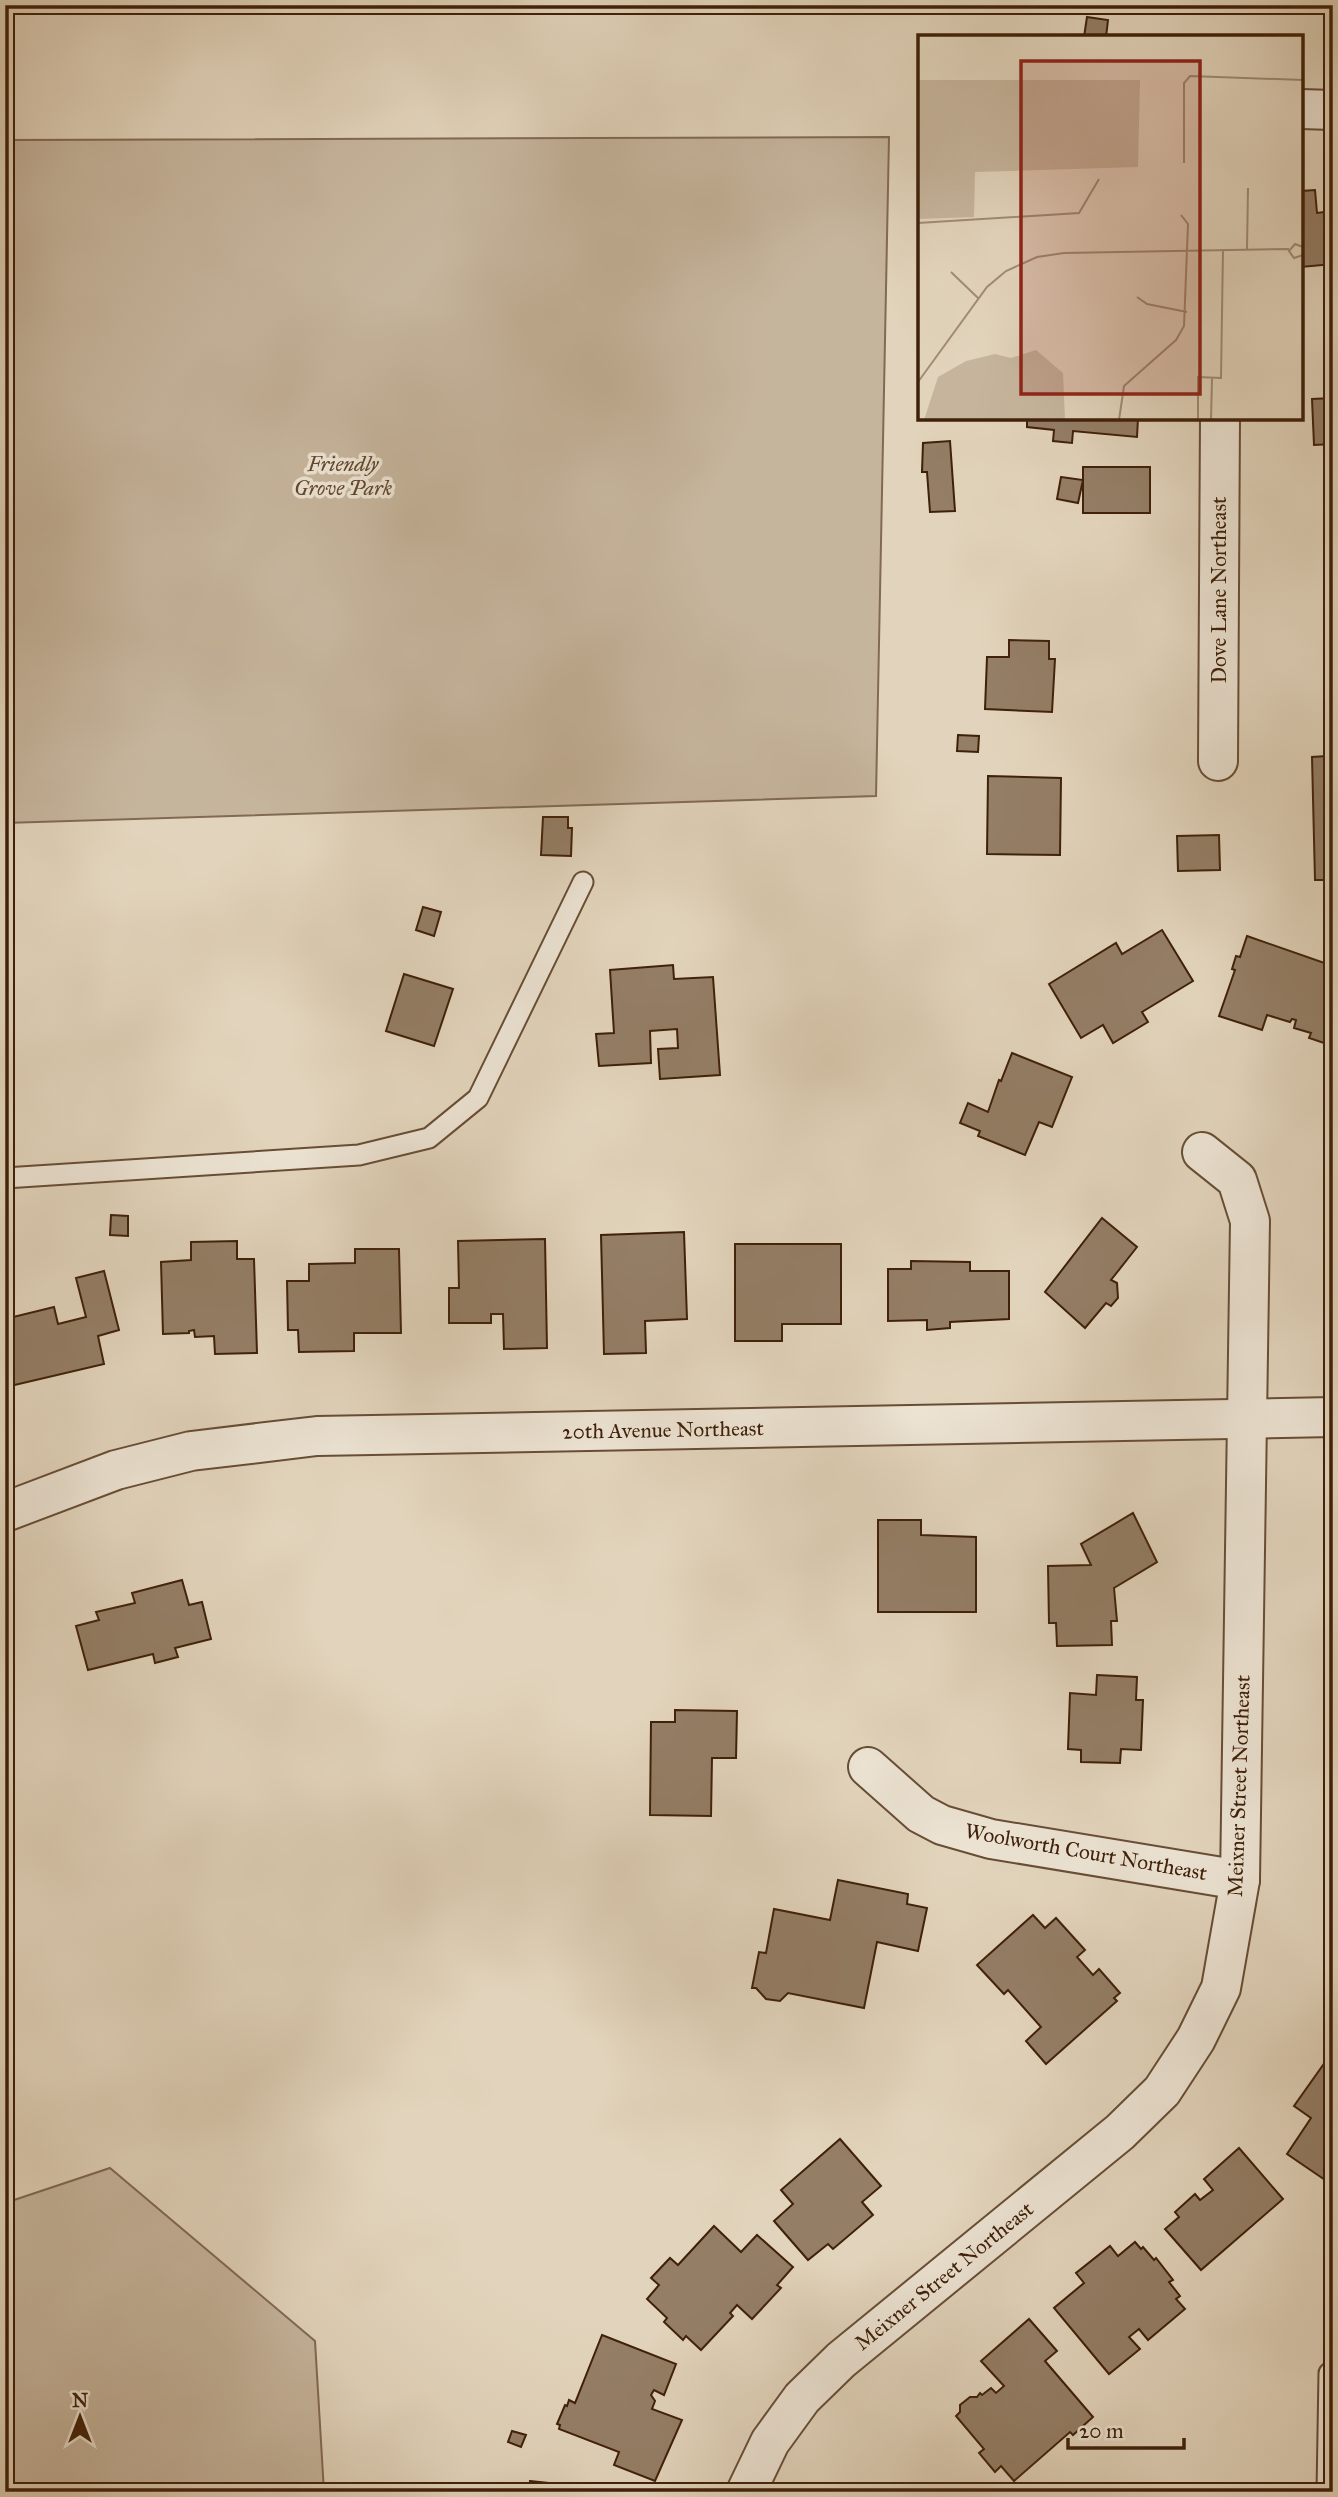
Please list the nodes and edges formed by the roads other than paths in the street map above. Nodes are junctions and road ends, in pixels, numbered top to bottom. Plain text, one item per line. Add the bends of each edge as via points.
1 (1303, 109) edge
2 (1333, 110) edge
3 (1220, 420) edge
4 (1217, 761) dead end
5 (583, 882) dead end
6 (1202, 1152) dead end
7 (5, 1178) edge
8 (1333, 1417) edge
9 (1247, 1420) junction
10 (5, 1512) edge
11 (867, 1767) dead end
12 (1240, 1880) junction
13 (1333, 2374) edge
14 (746, 2492) edge
15 (1327, 2492) edge

1 - 2 street
3 - 4 street, Dove Lane Northeast
5 - 7 lane via 478,1098 429,1138 359,1155
6 - 9 street, Meixner Street Northeast via 1237,1180 1250,1221
8 - 9 street, 20th Avenue Northeast
9 - 10 street, 20th Avenue Northeast via 317,1436 191,1451 116,1470
9 - 12 street, Meixner Street Northeast
11 - 12 street, Woolworth Court Northeast via 921,1814 942,1825 990,1839
12 - 14 street, Meixner Street Northeast via 1221,1988 1196,2039 1162,2091 1120,2132 841,2360 802,2399 770,2442
13 - 15 lane via 1329,2373

